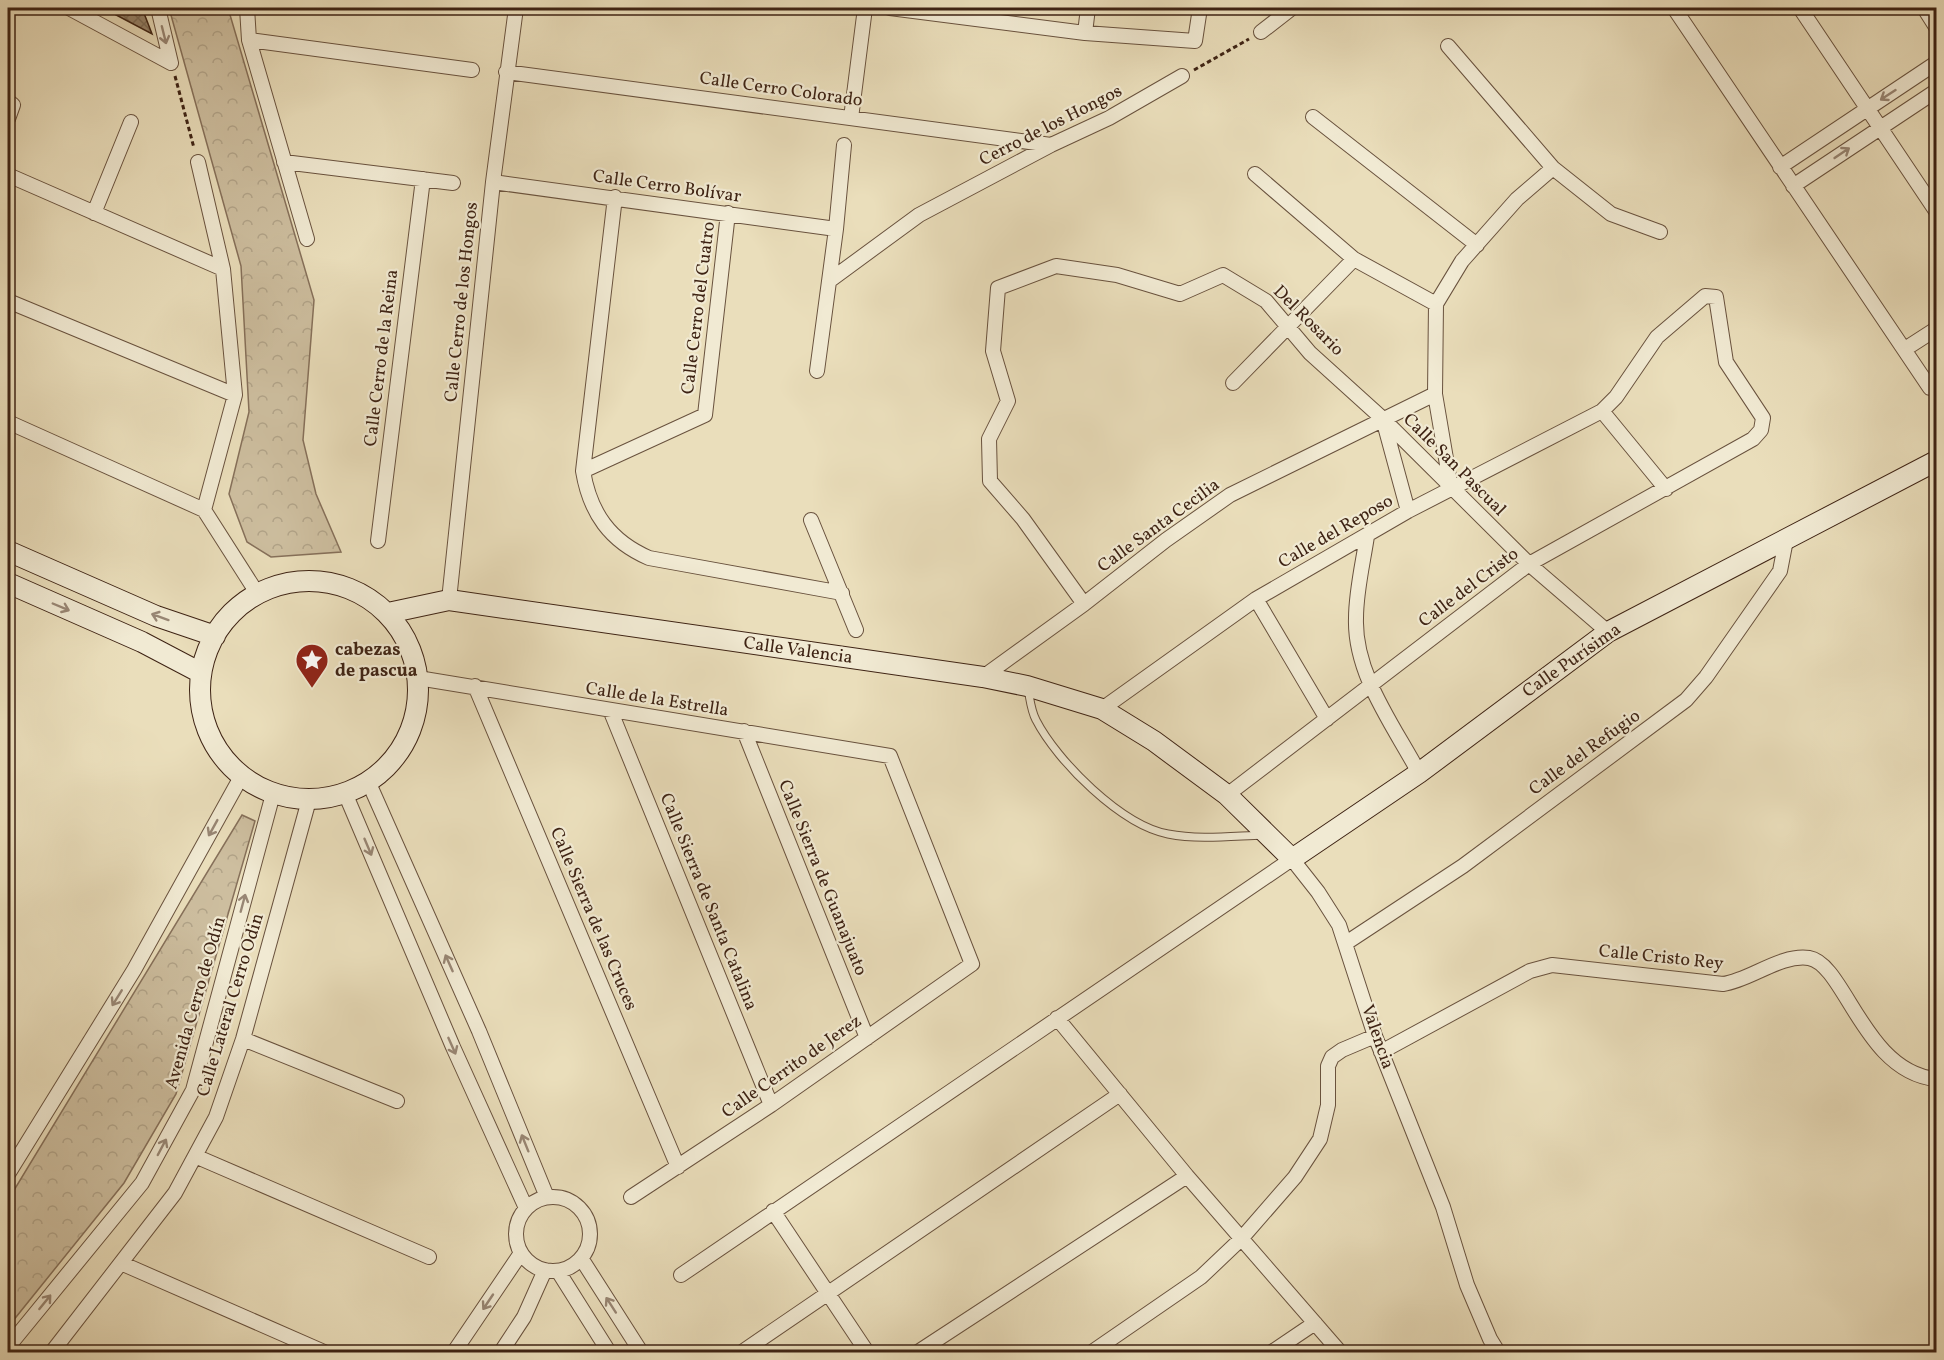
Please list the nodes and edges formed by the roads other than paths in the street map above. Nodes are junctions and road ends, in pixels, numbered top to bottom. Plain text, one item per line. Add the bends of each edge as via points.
1 (69, 8) edge
2 (158, 8) edge
3 (247, 8) edge
4 (516, 8) edge
5 (865, 8) edge
6 (890, 8) edge
7 (1088, 8) edge
8 (1200, 8) edge
9 (1292, 8) edge
10 (1674, 8) edge
11 (1800, 8) edge
12 (1924, 8) edge
13 (1936, 27) edge
14 (1085, 33) junction
15 (1261, 33) road end
16 (249, 40) junction
17 (1448, 46) dead end
18 (1936, 63) edge
19 (472, 69) dead end
20 (506, 72) junction
21 (1182, 76) road end
22 (1936, 91) edge
23 (10, 103) edge
24 (1868, 108) junction
25 (1313, 117) dead end
26 (851, 118) junction
27 (8, 119) edge
28 (131, 122) dead end
29 (1880, 128) junction
30 (844, 145) dead end
31 (1051, 145) junction
32 (198, 162) road end
33 (284, 162) junction
34 (1780, 167) junction
35 (1553, 168) junction
36 (1255, 174) dead end
37 (8, 175) edge
38 (423, 179) junction
39 (493, 182) junction
40 (453, 183) dead end
41 (1793, 186) junction
42 (615, 197) junction
43 (1936, 211) edge
44 (94, 213) junction
45 (728, 213) junction
46 (836, 229) junction
47 (1660, 232) dead end
48 (307, 239) dead end
49 (1477, 245) junction
50 (1354, 259) junction
51 (224, 269) junction
52 (829, 281) junction
53 (8, 301) edge
54 (1436, 304) junction
55 (1286, 328) junction
56 (1936, 329) edge
57 (1905, 349) junction
58 (817, 371) dead end
59 (1233, 382) dead end
60 (1930, 388) dead end
61 (1435, 394) junction
62 (235, 395) junction
63 (1602, 411) junction
64 (1383, 419) junction
65 (8, 422) edge
66 (1936, 461) edge
67 (583, 471) junction
68 (1451, 488) junction
69 (1666, 489) junction
70 (204, 510) junction
71 (1408, 511) junction
72 (812, 520) dead end
73 (1367, 536) junction
74 (1786, 540) junction
75 (378, 541) dead end
76 (8, 551) edge
77 (1529, 564) junction
78 (8, 584) edge
79 (257, 593) junction
80 (842, 593) junction
81 (1256, 599) junction
82 (449, 600) junction
83 (1084, 604) junction
84 (388, 613) junction
85 (856, 630) dead end
86 (1608, 632) junction
87 (215, 636) junction
88 (201, 673) junction
89 (983, 677) junction
90 (418, 678) junction
91 (1371, 685) junction
92 (475, 686) junction
93 (1027, 686) junction
94 (1102, 709) junction
95 (611, 712) junction
96 (1327, 719) junction
97 (744, 731) junction
98 (1189, 766) joint
99 (1419, 773) junction
100 (241, 777) junction
101 (368, 781) junction
102 (345, 793) junction
103 (273, 794) junction
104 (1227, 795) junction
105 (309, 800) junction
106 (1266, 835) junction
107 (1292, 859) junction
108 (1346, 944) junction
109 (972, 964) joint
110 (1057, 1018) junction
111 (1375, 1036) junction
112 (867, 1038) junction
113 (243, 1040) junction
114 (1381, 1052) junction
115 (1936, 1079) edge
116 (1120, 1094) junction
117 (397, 1101) dead end
118 (771, 1105) junction
119 (195, 1156) junction
120 (678, 1167) junction
121 (8, 1174) edge
122 (1187, 1176) junction
123 (547, 1197) junction
124 (632, 1197) dead end
125 (526, 1208) junction
126 (773, 1211) junction
127 (1241, 1239) junction
128 (521, 1253) junction
129 (429, 1257) dead end
130 (581, 1258) junction
131 (123, 1264) junction
132 (551, 1271) junction
133 (681, 1275) dead end
134 (828, 1294) junction
135 (1315, 1323) junction
136 (8, 1347) edge
137 (52, 1353) edge
138 (324, 1353) edge
139 (454, 1353) edge
140 (501, 1353) edge
141 (609, 1353) edge
142 (641, 1353) edge
143 (742, 1353) edge
144 (867, 1353) edge
145 (918, 1353) edge
146 (1092, 1353) edge
147 (1272, 1353) edge
148 (1340, 1353) edge
149 (1498, 1353) edge

2 -> 1 street via 171,63
3 - 16 street
4 - 20 street, Calle Cerro de los Hongos
5 - 26 street
6 - 14 street
7 - 14 street
8 - 14 street via 1196,41
9 - 15 street
10 - 34 street
11 - 24 street
12 - 13 street
16 - 19 street
16 - 33 street
17 - 35 street
18 -> 24 street
20 - 26 street, Calle Cerro Colorado
20 - 39 street, Calle Cerro de los Hongos
21 - 31 street, Cerro de los Hongos via 1109,118
22 - 29 street
23 - 27 street
24 - 29 street
24 - 34 street
25 - 49 street
26 - 31 street, Calle Cerro Colorado
28 - 44 street
41 -> 29 street
29 - 43 street
30 - 46 street
31 - 52 street, Cerro de los Hongos via 919,215
32 - 51 street
33 - 38 street
33 - 48 street
34 - 41 street
35 - 47 street via 1611,214
35 - 49 street via 1517,199
36 - 50 street
37 - 44 street
38 - 40 street
38 - 75 street, Calle Cerro de la Reina
39 - 42 street, Calle Cerro Bolívar
39 - 82 street, Calle Cerro de los Hongos
41 - 57 street
42 - 45 street, Calle Cerro Bolívar
42 - 67 street
44 - 51 street
45 - 46 street, Calle Cerro Bolívar
45 - 67 street, Calle Cerro del Cuatro via 705,415
46 - 52 street
49 - 54 street via 1462,261
50 - 54 street
50 - 55 street
51 - 62 street
52 - 58 street
53 - 62 street
54 - 61 street
55 - 59 street
55 - 64 street, Del Rosario
55 - 83 street, Del Rosario via 1266,302 1223,275 1180,294 1117,275 1056,266 998,288 993,351 1008,401 989,440 990,481 1023,519
56 - 57 street
57 - 60 street
61 - 64 street, Calle Santa Cecilia
61 - 68 street
62 - 70 street
63 - 68 street, Calle del Reposo
63 - 69 street
63 - 69 street, Calle del Cristo via 1657,337 1679,316 1711,295 1718,301 1726,362 1763,418 1761,430 1753,439
64 - 68 street, Calle San Pascual
64 - 71 street
64 - 83 street, Calle Santa Cecilia via 1230,495
65 - 70 street
66 - 74 street, Calle Purísima
67 - 80 street via 587,497 597,515 626,548 649,558
68 - 71 street, Calle del Reposo
68 - 77 street, Calle San Pascual
69 - 77 street, Calle del Cristo
70 - 79 street
71 - 73 street, Calle del Reposo
72 - 80 street
73 - 81 street, Calle del Reposo
73 - 91 street via 1355,620 1358,646
74 - 86 street, Calle Purísima
74 - 108 street, Calle del Refugio via 1780,571 1686,700 1463,866
87 -> 76 street via 156,616
77 - 86 street, Calle San Pascual
77 - 91 street, Calle del Cristo
78 -> 88 street via 142,642
79 - 84 street via 290,581 326,581 360,592
79 - 87 street via 228,615
80 - 85 street
81 - 94 street, Calle del Reposo
81 - 96 street
82 - 84 street, Calle Valencia
82 - 89 street, Calle Valencia
83 - 89 street, Calle Santa Cecilia
84 - 90 street via 409,643
86 - 99 street, Calle Purísima
87 - 88 street
88 - 100 street via 202,716 217,750
89 - 93 street, Calle Valencia
90 - 92 street, Calle de la Estrella
90 - 101 street via 416,715 402,748
91 - 96 street, Calle del Cristo
91 - 99 street
92 - 95 street, Calle de la Estrella
92 - 120 street, Calle Sierra de las Cruces
93 - 94 street, Calle Valencia
93 - 106 lane via 1034,717 1045,736 1082,781 1126,816 1166,834
94 - 98 street, Calle Valencia
95 - 97 street, Calle de la Estrella
95 - 118 street, Calle Sierra de Santa Catalina
96 - 104 street, Calle del Cristo
97 - 109 street, Calle de la Estrella via 890,756
97 - 112 street, Calle Sierra de Guanajuato
98 - 104 street, Valencia
99 - 107 street, Calle Purísima
100 - 103 street
100 -> 121 street via 134,970
101 - 102 street
123 -> 101 street via 479,1031
102 - 105 street
102 -> 125 street
103 - 105 street
136 -> 103 street, Avenida Cerro de Odín via 142,1183 193,1090
104 - 106 street, Valencia
105 - 113 street, Calle Lateral Cerro Odin
106 - 107 street, Valencia
107 - 108 street, Valencia via 1339,925
107 - 110 street
108 - 111 street, Valencia
109 - 112 street, Calle Cerrito de Jerez
110 - 116 street
110 - 126 street
111 - 114 street, Valencia
111 - 127 street via 1332,1057 1320,1139 1295,1177
112 - 118 street, Calle Cerrito de Jerez
113 - 117 street
113 - 119 street, Calle Lateral Cerro Odin via 216,1117
114 - 115 street, Calle Cristo Rey via 1530,971 1551,965 1723,984 1794,958 1811,958 1826,965 1866,1031 1893,1059 1914,1074
114 - 149 street, Valencia via 1443,1207 1467,1286
116 - 122 street
116 - 134 street
118 - 120 street, Calle Cerrito de Jerez
119 - 129 street
119 - 131 street, Calle Lateral Cerro Odin via 175,1193
120 - 124 street, Calle Cerrito de Jerez
122 - 127 street
122 - 145 street
123 - 125 street
123 - 130 street via 565,1198 580,1208 589,1224 590,1242
125 - 128 street via 517,1225
126 - 133 street
126 - 134 street
127 - 135 street
127 - 146 street via 1201,1277
128 - 132 street via 535,1267
128 -> 139 street
130 - 132 street
142 -> 130 street
131 - 137 street, Calle Lateral Cerro Odin
131 - 138 street
132 - 140 street
132 - 141 street
134 - 143 street
134 - 144 street
135 - 147 street
135 - 148 street

